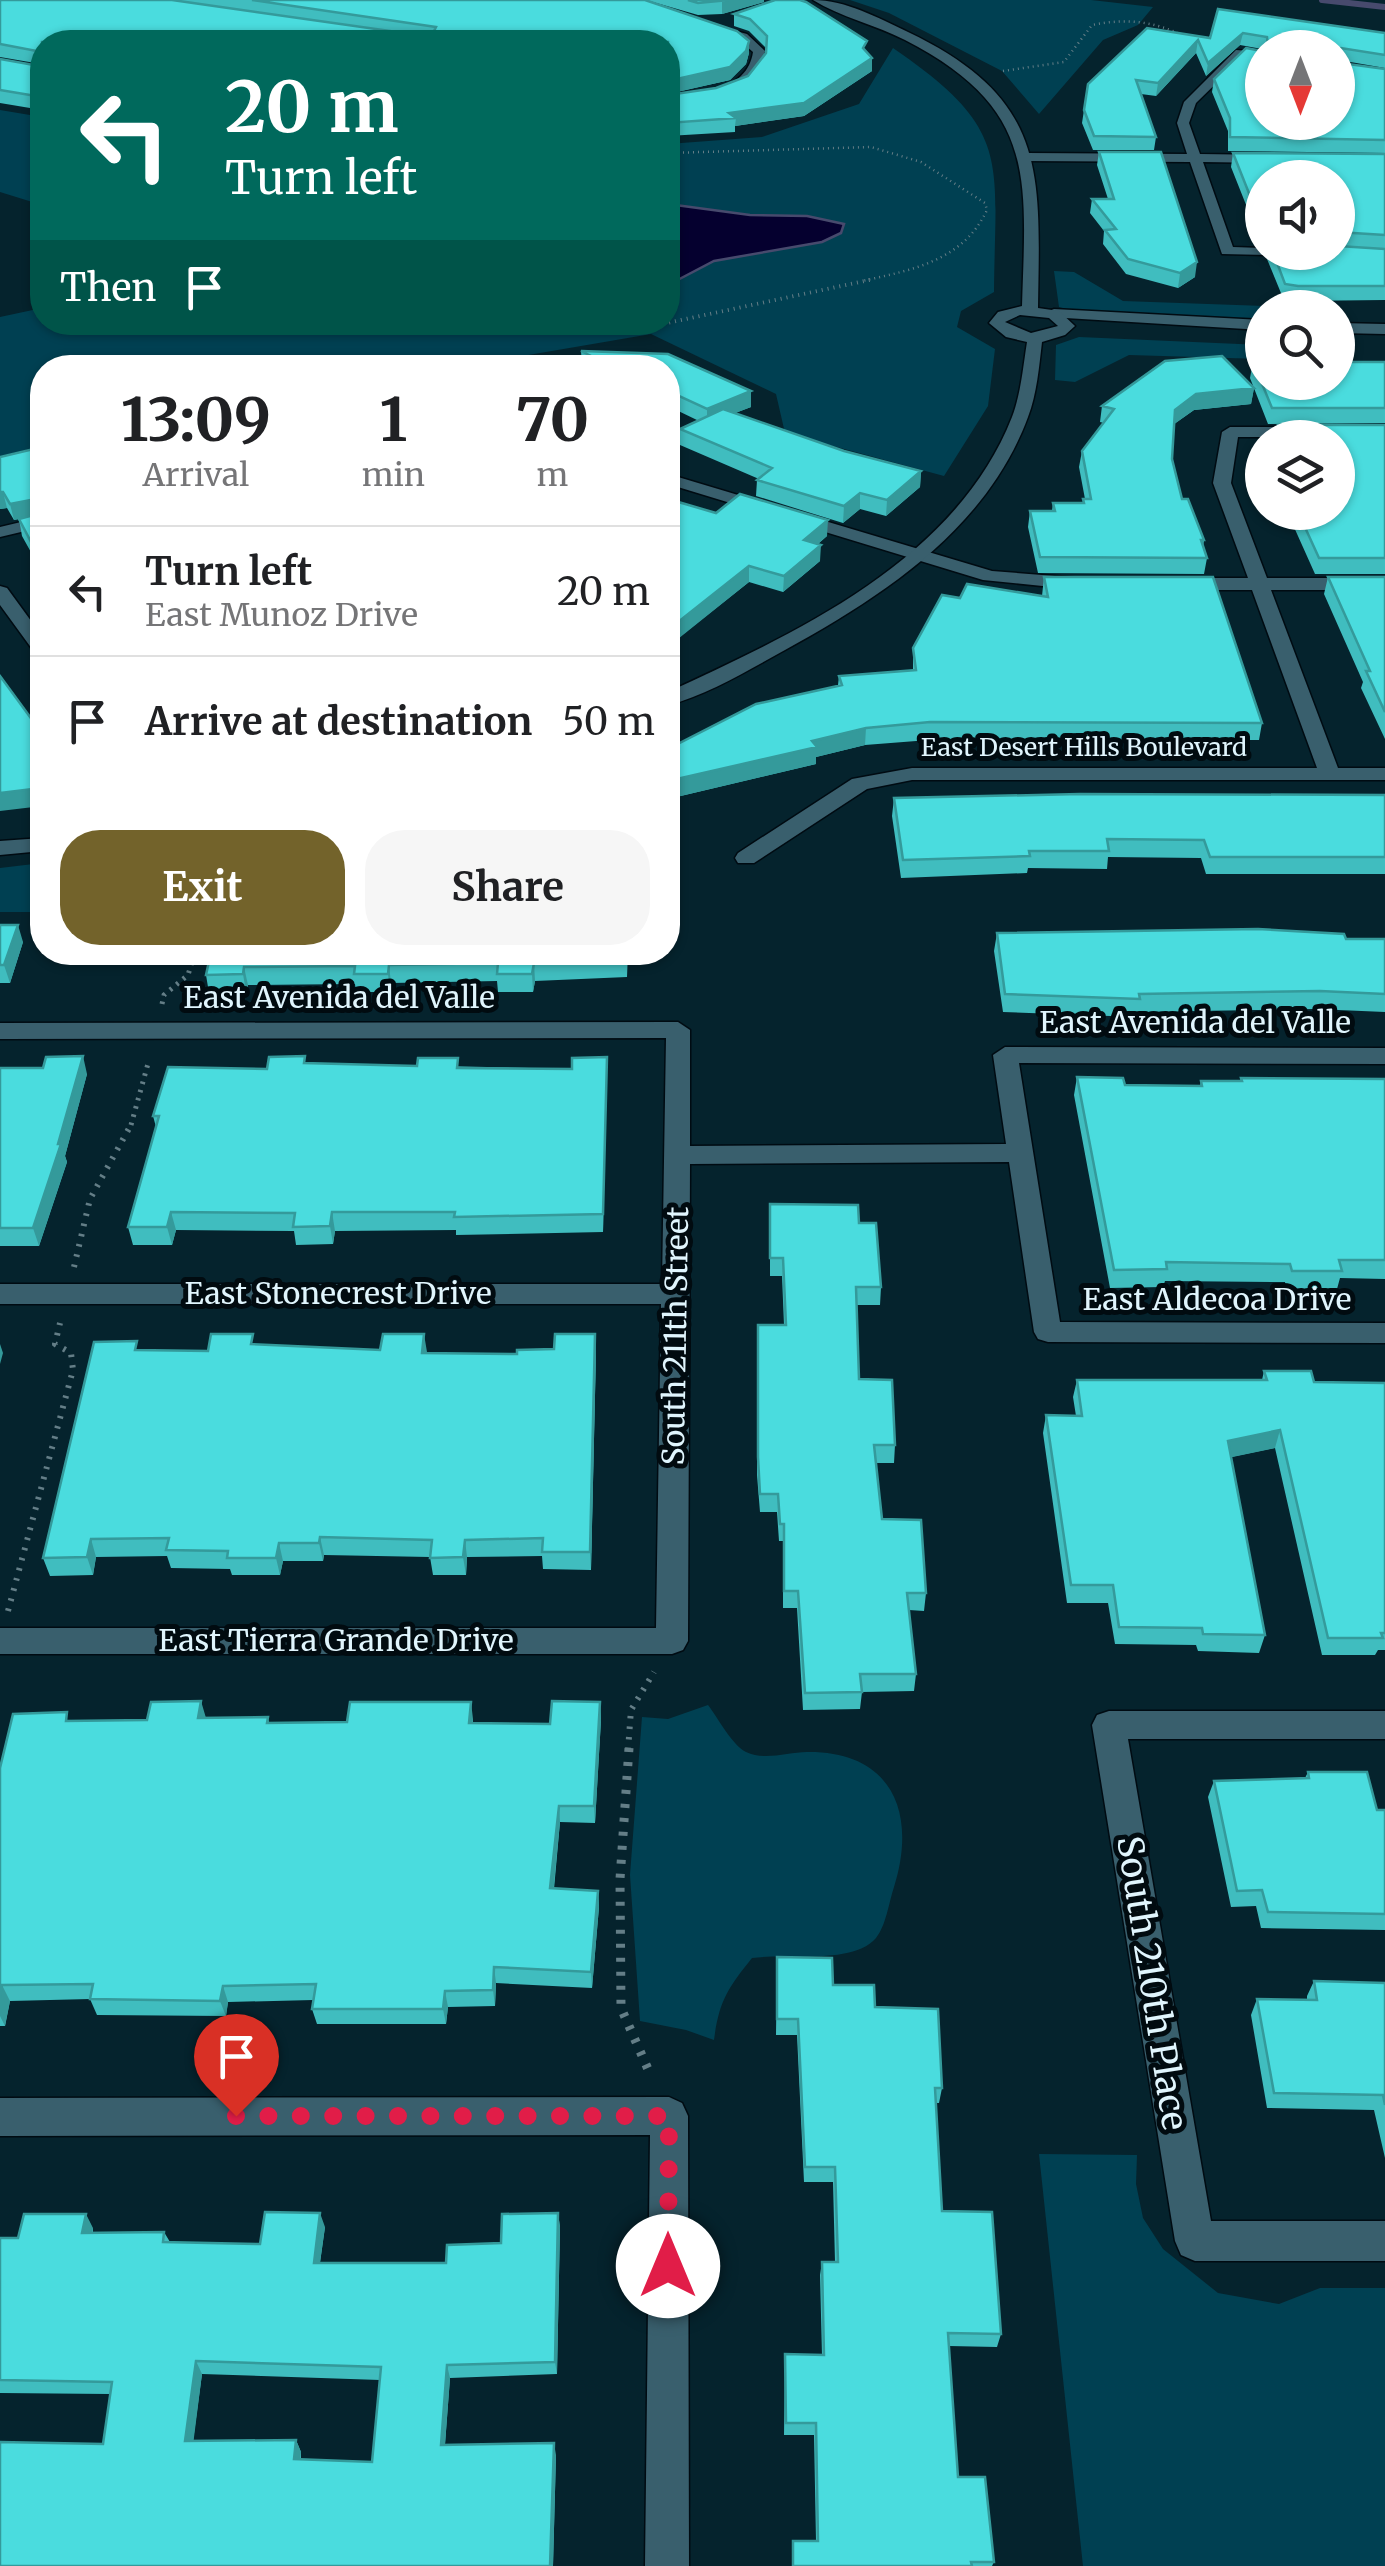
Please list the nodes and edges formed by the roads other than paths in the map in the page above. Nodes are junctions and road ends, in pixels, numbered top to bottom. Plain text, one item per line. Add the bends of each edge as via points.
1 (819, 0) edge
2 (731, 20) edge
3 (1245, 54) edge
4 (680, 99) edge
5 (1026, 157) junction
6 (1196, 158) junction
7 (1290, 159) edge
8 (1245, 252) edge
9 (1030, 309) junction
10 (1054, 314) junction
11 (1245, 324) edge
12 (1355, 329) edge
13 (1385, 330) edge
14 (1059, 333) junction
15 (1077, 334) dead end
16 (1113, 335) dead end
17 (1035, 337) junction
18 (1245, 339) edge
19 (1355, 343) edge
20 (1385, 344) edge
21 (1385, 432) edge
22 (680, 482) edge
23 (30, 525) edge
24 (0, 532) edge
25 (916, 556) junction
26 (1104, 584) edge
27 (1162, 584) edge
28 (1260, 584) junction
29 (1385, 584) edge
30 (0, 592) edge
31 (30, 633) edge
32 (680, 693) edge
33 (1330, 774) junction
34 (1385, 774) edge
35 (30, 846) edge
36 (0, 848) edge
37 (746, 858) dead end
38 (678, 1030) joint
39 (0, 1031) edge
40 (1385, 1056) edge
41 (1020, 1152) junction
42 (678, 1155) junction
43 (0, 1294) edge
44 (676, 1294) junction
45 (1385, 1333) edge
46 (0, 1641) edge
47 (672, 1641) joint
48 (1385, 1726) edge
49 (0, 2116) edge
50 (1385, 2241) edge
51 (667, 2566) edge

1 - 5 street via 895,31 970,78 1000,106
2 - 4 street via 706,18 743,37 759,51 760,64 733,88
3 - 6 street via 1190,102 1183,124
5 - 6 street
5 - 9 street
6 - 7 street
6 - 8 street via 1227,251
9 - 10 street
9 - 17 street via 1002,314 997,322
10 - 11 street
10 - 14 street via 1067,326
12 - 13 street
14 - 15 street
14 - 17 street
16 - 18 street
17 - 25 street via 1020,420 996,468
19 - 20 street
21 - 28 street via 1230,432 1222,483
22 - 25 street
23 - 24 street
25 - 26 street via 990,576
25 - 32 street via 846,608
27 - 28 street
28 - 29 street
28 - 33 street
30 - 31 street
33 - 34 street, East Desert Hills Boulevard
33 - 37 street, East Desert Hills Boulevard via 912,774 860,784
35 - 36 street
38 - 39 street, East Avenida del Valle
38 - 42 street, South 211th Street
40 - 41 street, East Avenida del Valle via 1005,1055
41 - 42 street
41 - 45 street, East Aldecoa Drive via 1048,1332
42 - 44 street, South 211th Street
43 - 44 street, East Stonecrest Drive
44 - 47 street, South 211th Street
46 - 47 street, East Tierra Grande Drive
48 - 50 street, South 210th Place via 1110,1725 1195,2241
49 - 51 street via 669,2116

